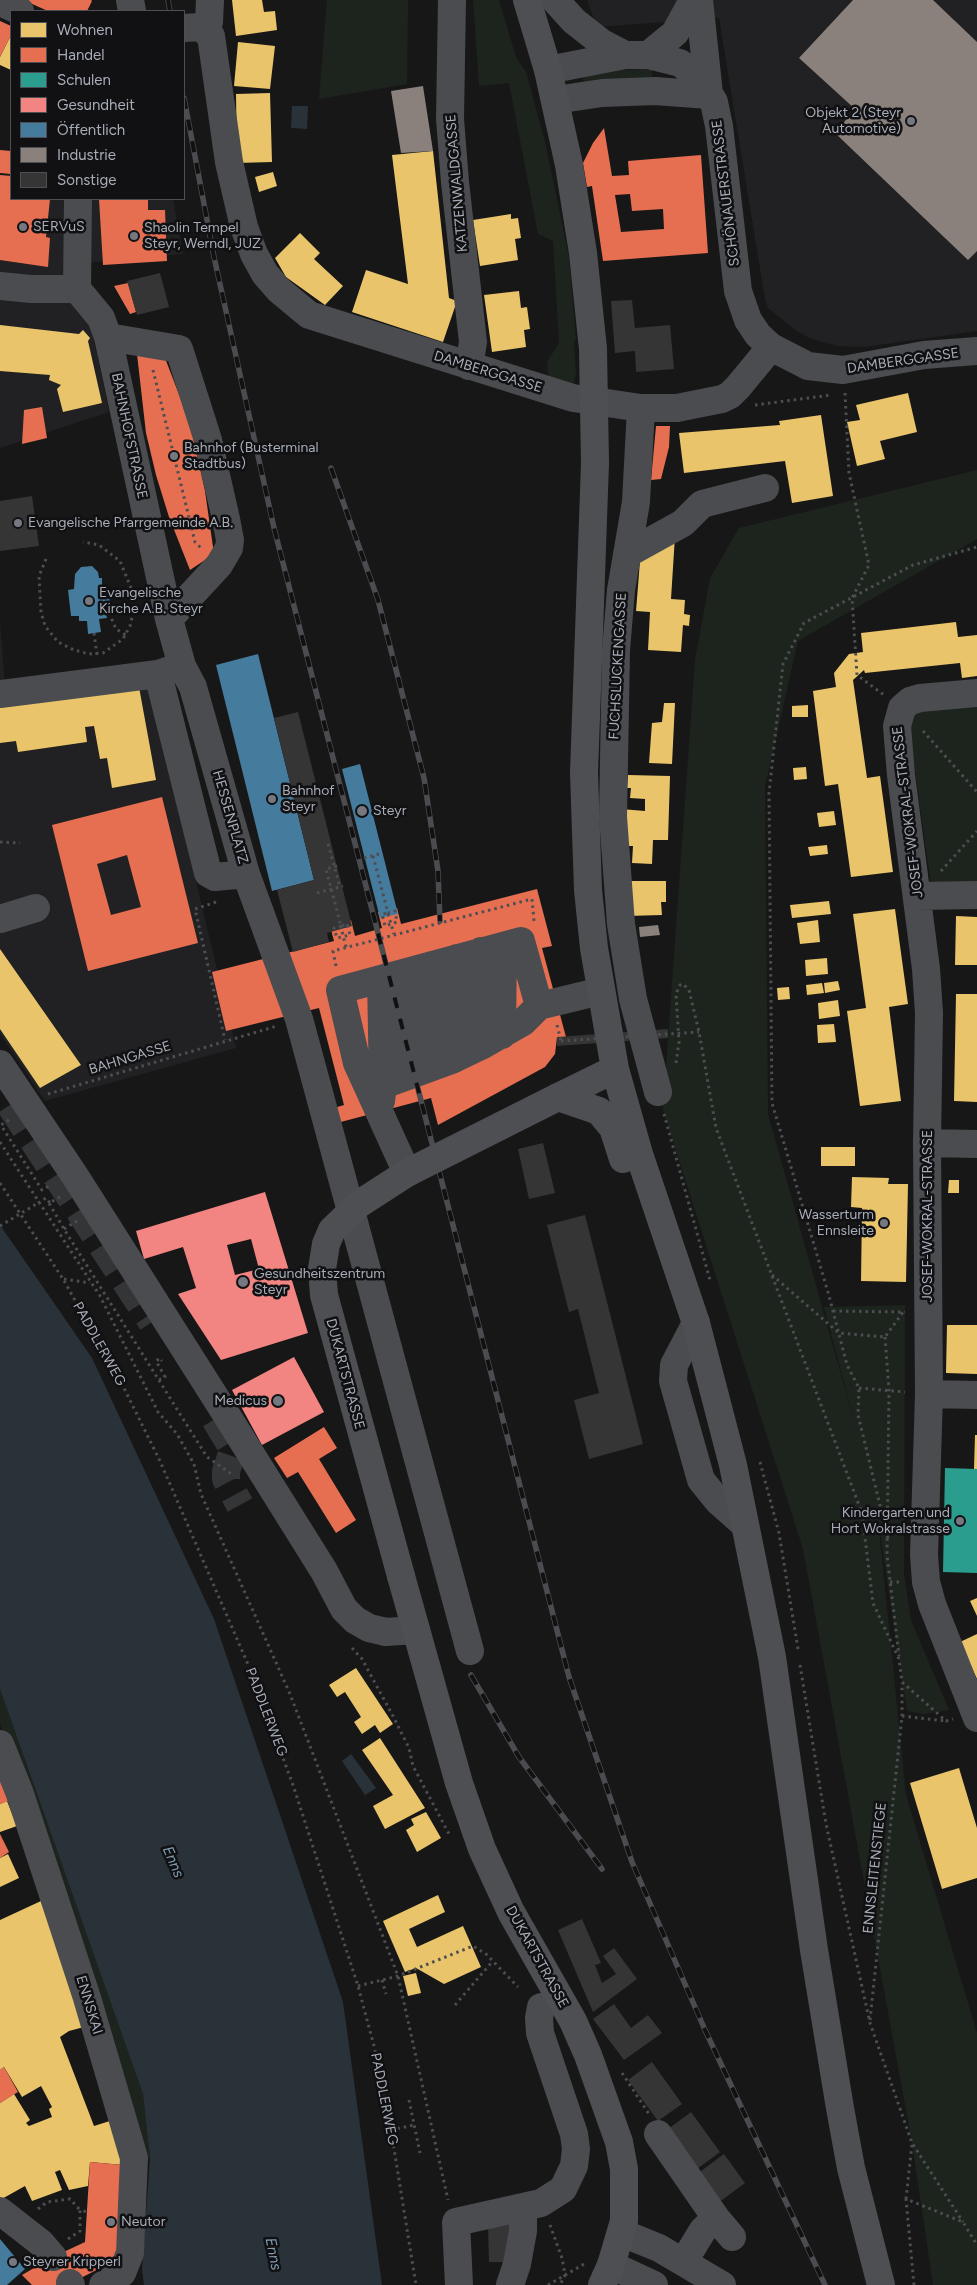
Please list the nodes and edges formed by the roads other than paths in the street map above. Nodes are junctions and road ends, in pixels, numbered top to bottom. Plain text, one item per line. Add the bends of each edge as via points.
1 (210, 0) edge
2 (452, 0) edge
3 (527, 0) edge
4 (555, 0) edge
5 (693, 0) edge
6 (699, 0) edge
7 (0, 2) edge
8 (18, 10) edge
9 (195, 29) edge
10 (636, 55) junction
11 (548, 70) junction
12 (709, 95) junction
13 (555, 100) junction
14 (78, 200) edge
15 (0, 286) edge
16 (77, 289) junction
17 (108, 337) junction
18 (771, 347) junction
19 (977, 351) edge
20 (470, 366) junction
21 (641, 408) junction
22 (764, 488) dead end
23 (627, 554) junction
24 (169, 619) junction
25 (170, 670) junction
26 (977, 693) edge
27 (0, 694) edge
28 (249, 882) junction
29 (977, 895) edge
30 (918, 896) junction
31 (36, 908) dead end
32 (0, 919) edge
33 (443, 962) junction
34 (601, 990) junction
35 (539, 1006) junction
36 (491, 1040) junction
37 (0, 1064) edge
38 (615, 1068) junction
39 (419, 1072) junction
40 (658, 1092) road end
41 (558, 1097) junction
42 (380, 1113) junction
43 (928, 1143) junction
44 (977, 1144) edge
45 (408, 1173) junction
46 (664, 1229) junction
47 (696, 1323) junction
48 (929, 1394) junction
49 (977, 1395) edge
50 (744, 1524) junction
51 (416, 1630) junction
52 (470, 1651) dead end
53 (976, 1716) edge
54 (0, 1744) edge
55 (541, 2007) dead end
56 (658, 2134) dead end
57 (532, 2206) junction
58 (0, 2211) edge
59 (622, 2233) junction
60 (60, 2248) road end
61 (684, 2261) junction
62 (599, 2271) edge
63 (879, 2278) edge
64 (113, 2279) edge
65 (459, 2285) edge
66 (510, 2285) edge
67 (654, 2285) edge
68 (722, 2285) edge

1 - 9 street via 209,22
2 - 20 street, KATZENWALDGASSE via 450,119 473,342
3 - 11 main road
4 - 10 street via 574,21 602,43
5 - 10 street via 675,32
6 - 12 street, SCHÖNAUERSTRASSE
7 - 8 street
9 - 20 street, DAMBERGGASSE via 211,36 214,46 224,140 234,189 248,236 265,274 293,304 309,315
10 - 11 street
10 - 12 street via 680,63 699,77
11 - 13 main road
12 - 13 street via 602,93
12 - 18 street, SCHÖNAUERSTRASSE via 714,102 719,126 738,291 748,320
13 - 34 main road, bridge via 583,253 593,349 595,463 584,773 588,890
14 - 16 street
15 - 16 street
16 - 17 street, BAHNHOFSTRASSE via 101,318
17 - 24 street, BAHNHOFSTRASSE
17 - 24 street via 179,349 208,440 226,519 230,543 225,554
18 - 19 street, DAMBERGGASSE via 808,366 843,370 924,355
18 - 21 street, DAMBERGGASSE via 738,387 722,400 677,408
20 - 21 street, DAMBERGGASSE via 574,398
21 - 23 street, FUCHSLUCKENGASSE via 636,502
22 - 23 street via 702,504 683,523
23 - 40 street, FUCHSLUCKENGASSE via 616,650 613,808 620,924 633,999
24 - 25 street, BAHNHOFSTRASSE
25 - 27 street
25 - 28 street, HESSENPLATZ via 193,687
25 - 28 street, HESSENPLATZ via 208,872 216,877
26 - 30 street, JOSEF-WOKRAL-STRASSE via 910,701 898,718 901,775
28 - 52 street via 299,1019
29 - 30 street
30 - 43 street, JOSEF-WOKRAL-STRASSE via 929,1013
31 - 32 street
33 - 35 street via 521,941
33 - 36 street
33 - 39 street
33 - 39 street
33 - 42 street via 340,990 357,1063
34 - 35 street
34 - 38 main road
35 - 36 street via 523,1022
36 - 39 street
37 - 51 street via 224,1411 324,1571 344,1609 369,1628 386,1632
38 - 41 main road, DUKARTSTRASSE
38 - 46 main road
39 - 42 street
41 - 45 main road, DUKARTSTRASSE, bridge
41 - 46 main road via 593,1108 605,1117 613,1128 637,1201
42 - 45 street
43 - 44 street
43 - 48 street, JOSEF-WOKRAL-STRASSE
45 - 51 main road, DUKARTSTRASSE, bridge via 342,1218 326,1244 322,1270 324,1295
46 - 47 main road
47 - 50 main road via 724,1427
47 - 50 street via 674,1366 673,1382 701,1480 718,1501
48 - 49 street
48 - 53 street, JOSEF-WOKRAL-STRASSE via 926,1582
50 - 63 main road via 772,1657 812,1941 840,2108
51 - 59 main road, DUKARTSTRASSE via 459,1783 482,1849 511,1912 573,2021 611,2115 624,2169 626,2195
54 - 64 street, ENNSKAI via 20,1794 87,1998 134,2158 130,2254
55 - 57 street via 540,2033 570,2117 576,2149 571,2176 563,2189
56 - 61 street via 724,2228 704,2230
57 - 65 street via 456,2222
57 - 66 street
58 - 60 street via 41,2243
59 - 61 street
59 - 62 main road, DUKARTSTRASSE
61 - 68 street
62 - 67 street

